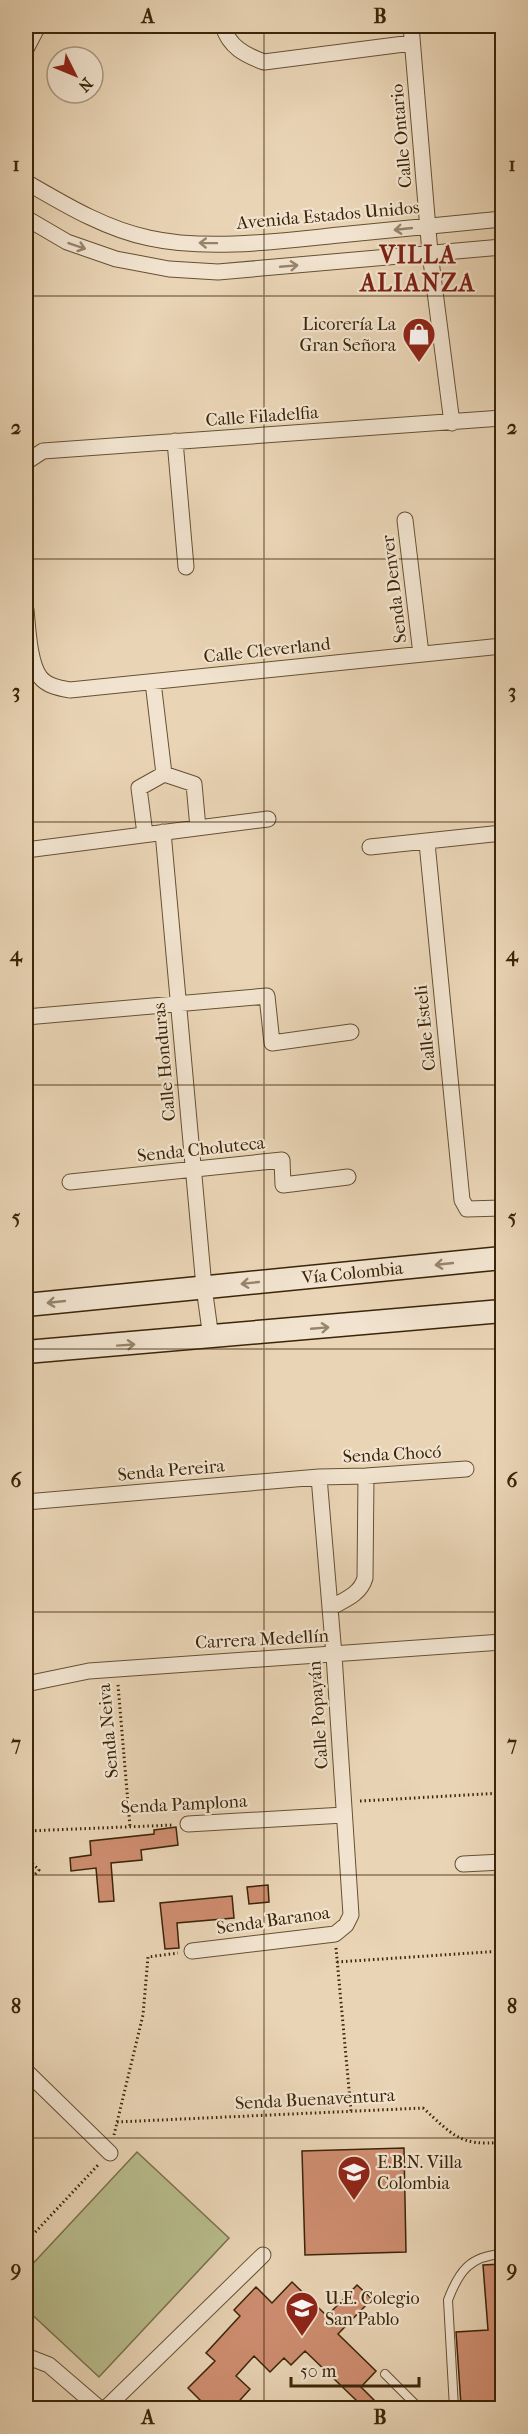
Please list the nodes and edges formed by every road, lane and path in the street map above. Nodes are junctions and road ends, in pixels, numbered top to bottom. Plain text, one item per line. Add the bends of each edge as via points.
1 (38, 26) edge
2 (223, 26) edge
3 (411, 26) edge
4 (412, 43) junction
5 (26, 49) edge
6 (26, 182) edge
7 (26, 218) edge
8 (502, 219) edge
9 (428, 226) junction
10 (502, 247) edge
11 (430, 253) junction
12 (502, 418) edge
13 (452, 423) junction
14 (175, 441) junction
15 (26, 461) edge
16 (405, 520) dead end
17 (186, 567) dead end
18 (26, 610) edge
19 (502, 646) edge
20 (421, 654) junction
21 (153, 682) junction
22 (164, 774) junction
23 (268, 819) dead end
24 (198, 828) junction
25 (163, 832) junction
26 (502, 833) edge
27 (145, 834) junction
28 (427, 843) junction
29 (370, 847) dead end
30 (26, 850) edge
31 (179, 1003) junction
32 (26, 1017) edge
33 (351, 1032) dead end
34 (194, 1168) junction
35 (348, 1177) dead end
36 (70, 1182) dead end
37 (502, 1208) edge
38 (502, 1258) edge
39 (204, 1287) junction
40 (26, 1305) edge
41 (502, 1311) edge
42 (211, 1338) junction
43 (26, 1353) edge
44 (466, 1469) dead end
45 (366, 1476) junction
46 (320, 1477) junction
47 (26, 1502) edge
48 (330, 1608) junction
49 (502, 1642) edge
50 (334, 1655) junction
51 (117, 1668) junction
52 (26, 1684) edge
53 (502, 1793) edge
54 (344, 1808) junction
55 (188, 1824) joint
56 (130, 1827) junction
57 (26, 1831) edge
58 (26, 1857) edge
59 (502, 1863) edge
60 (463, 1864) dead end
61 (26, 1884) edge
62 (351, 1915) joint
63 (335, 1934) junction
64 (192, 1951) joint
65 (502, 1951) edge
66 (337, 1962) junction
67 (26, 2071) edge
68 (351, 2111) junction
69 (117, 2122) junction
70 (502, 2142) edge
71 (110, 2153) junction
72 (26, 2242) edge
73 (502, 2254) edge
74 (263, 2255) dead end
75 (26, 2356) edge
76 (385, 2374) dead end
77 (99, 2409) edge
78 (106, 2409) edge
79 (419, 2409) edge
80 (454, 2409) edge

1 - 5 street
2 - 4 street via 243,55 264,62
3 - 4 street, Calle Ontario
4 - 9 street, Calle Ontario
9 -> 6 street, Avenida Estados Unidos via 266,243 192,243 149,238 103,223
7 -> 11 street via 67,242 116,259 168,269 218,272
8 - 9 street, Avenida Estados Unidos
9 - 11 street, Calle Ontario
10 - 11 street
11 - 13 street, Calle Ontario
12 - 13 street, Calle Filadelfia
13 - 14 street, Calle Filadelfia
14 - 15 street, Calle Filadelfia via 43,451
14 - 17 street
16 - 20 street, Senda Denver
18 - 21 street, Calle Cleverland via 31,654 39,676 52,686 70,690
19 - 20 street, Calle Cleverland
20 - 21 street, Calle Cleverland
21 - 22 street
22 - 24 street via 194,784
22 - 27 street via 139,788
23 - 24 street
24 - 25 street
25 - 27 street
25 - 31 street, Calle Honduras
26 - 28 street
27 - 30 street
28 - 29 street
28 - 37 street, Calle Esteli via 462,1200 467,1209
31 - 32 street
31 - 33 street via 267,996 272,1043
31 - 34 street, Calle Honduras
34 - 35 street, Senda Choluteca via 282,1160 283,1185
34 - 36 street, Senda Choluteca
34 - 39 street, Calle Honduras
38 -> 39 main road, Vía Colombia
39 -> 40 main road, Vía Colombia
39 - 42 street
42 -> 41 main road
43 -> 42 main road
44 - 45 street, Senda Chocó
45 - 46 street, Senda Chocó
45 - 48 street via 365,1578 354,1595
46 - 47 street, Senda Pereira
46 - 48 street, Calle Popayán
48 - 50 street, Calle Popayán
49 - 50 street, Carrera Medellín
50 - 51 street, Carrera Medellín
50 - 54 street, Calle Popayán
51 - 52 street, Carrera Medellín
51 - 56 path, Senda Neiva
53 - 54 path
54 - 55 street, Senda Pamplona
54 - 62 street, Calle Popayán
55 - 56 path, Senda Pamplona
56 - 57 path, Senda Pamplona
58 - 61 path via 39,1870
59 - 60 street
62 - 63 street, Senda Baranoa
63 - 64 street, Senda Baranoa
63 - 66 path
64 - 69 path via 148,1957 143,2015
65 - 66 path
66 - 68 path
67 - 71 street
68 - 69 path, Senda Buenaventura
68 - 70 path, Senda Buenaventura via 423,2108 457,2138 477,2144
69 - 71 path
71 - 72 path
73 - 80 lane via 485,2255 468,2266 447,2300
74 - 78 street
75 - 77 street via 49,2365
76 - 79 lane

